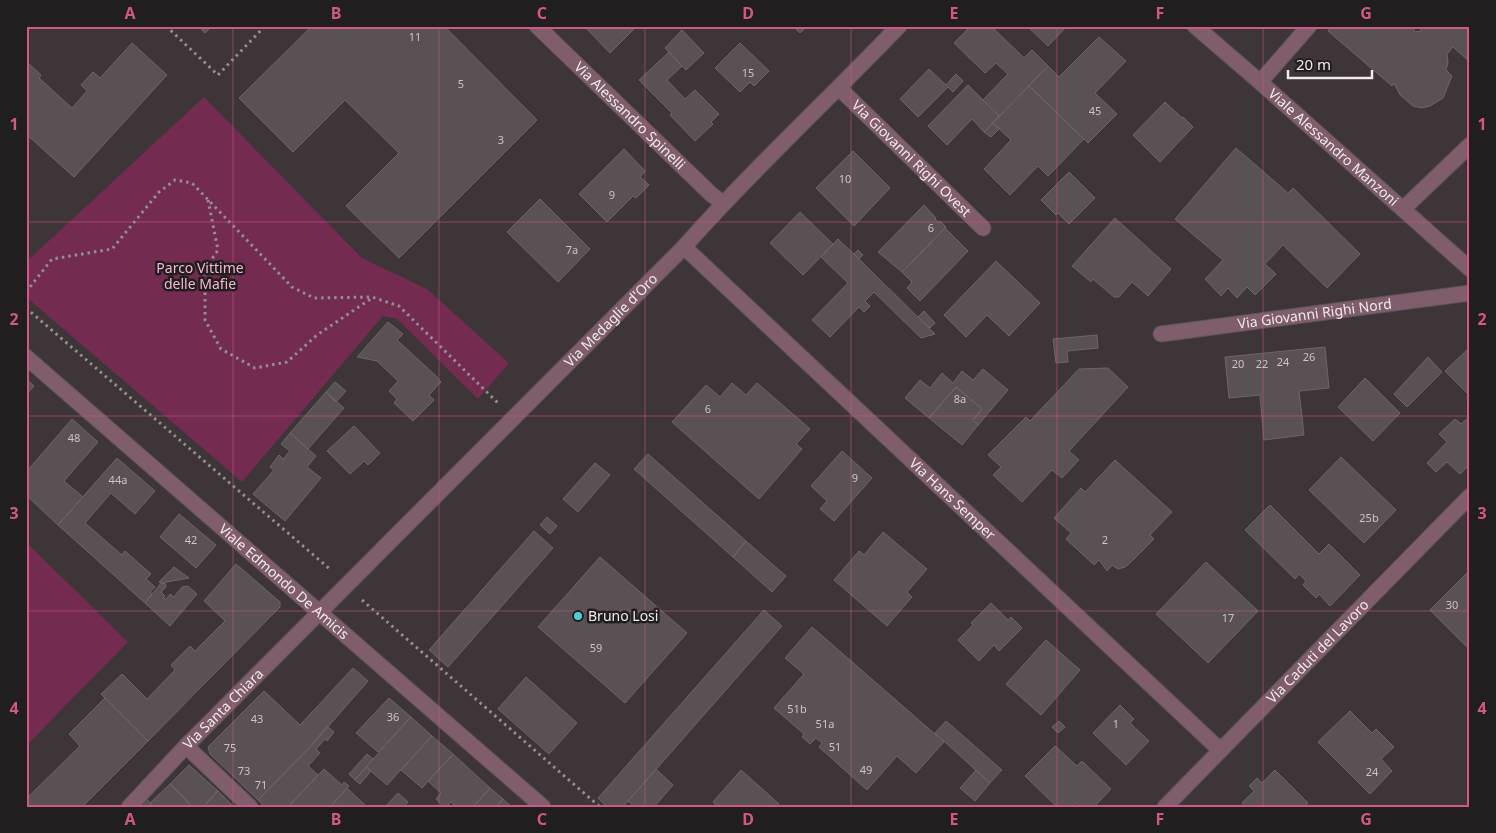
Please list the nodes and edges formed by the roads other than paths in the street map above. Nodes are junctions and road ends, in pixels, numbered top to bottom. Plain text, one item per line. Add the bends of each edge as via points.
1 (537, 26) edge
2 (899, 26) edge
3 (1195, 26) edge
4 (1309, 26) edge
5 (1260, 82) junction
6 (840, 88) junction
7 (1470, 144) edge
8 (723, 203) junction
9 (1403, 209) junction
10 (982, 228) dead end
11 (684, 247) junction
12 (1470, 269) edge
13 (1470, 293) edge
14 (1161, 334) dead end
15 (26, 357) edge
16 (1470, 496) edge
17 (321, 612) junction
18 (186, 746) junction
19 (1219, 749) junction
20 (129, 807) edge
21 (250, 807) edge
22 (544, 807) edge
23 (1165, 807) edge

1 - 8 street, Via Alessandro Spinelli
2 - 6 street, Via Medaglie d'Oro
3 - 5 street, Viale Alessandro Manzoni
4 - 5 street
5 - 9 street, Viale Alessandro Manzoni
6 - 8 street, Via Medaglie d'Oro
6 - 10 street, Via Giovanni Righi Ovest
7 - 9 street
8 - 11 street, Via Medaglie d'Oro
9 - 12 street, Viale Alessandro Manzoni
11 - 17 street, Via Medaglie d'Oro
11 - 19 street, Via Hans Semper
13 - 14 street, Via Giovanni Righi Nord
15 - 17 street, Viale Edmondo De Amicis
16 - 19 street, Via Caduti del Lavoro
17 - 18 street, Via Santa Chiara
17 - 22 street, Viale Edmondo De Amicis
18 - 20 street, Via Santa Chiara
18 - 21 street
19 - 23 street, Via Caduti del Lavoro

